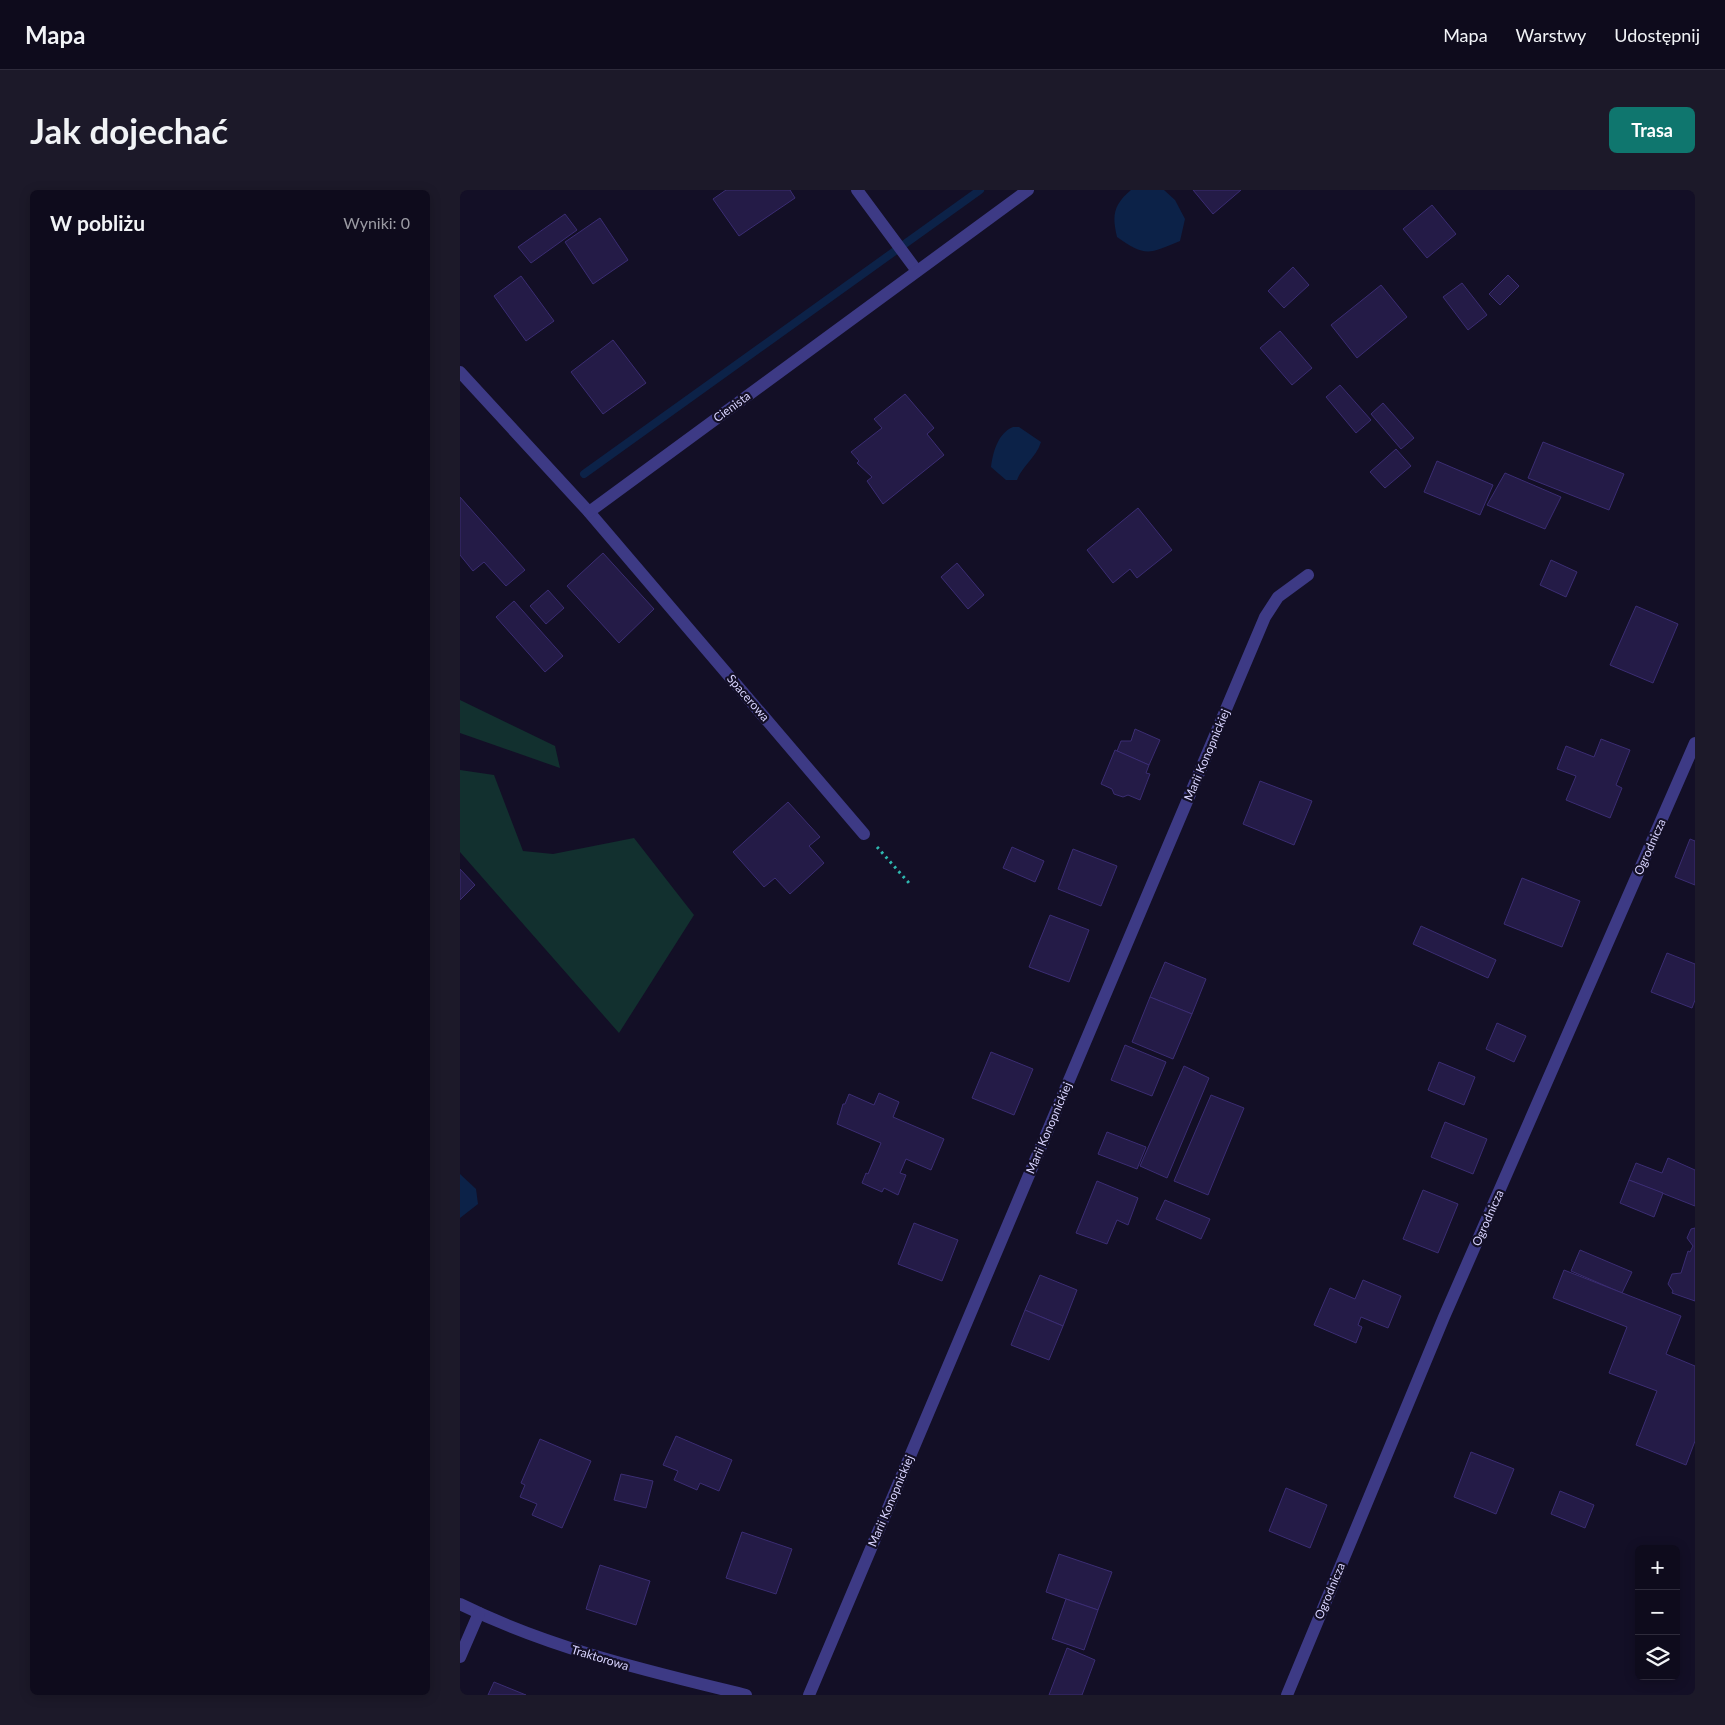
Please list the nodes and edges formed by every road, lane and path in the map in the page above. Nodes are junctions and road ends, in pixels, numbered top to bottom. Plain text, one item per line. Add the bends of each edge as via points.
1 (857, 190) edge
2 (1028, 190) edge
3 (917, 271) junction
4 (460, 372) edge
5 (589, 512) junction
6 (1308, 575) dead end
7 (1695, 743) edge
8 (864, 834) joint
9 (909, 883) dead end
10 (460, 1604) edge
11 (479, 1613) junction
12 (460, 1657) edge
13 (746, 1695) edge
14 (809, 1695) edge
15 (1286, 1695) edge

1 - 3 street
2 - 3 street, Cienista
3 - 5 street, Cienista
4 - 5 street
5 - 8 street, Spacerowa
6 - 14 street, Marii Konopnickiej via 1278,597 1265,617
7 - 15 street, Ogrodnicza via 1444,1318
8 - 9 path
10 - 11 street, Traktorowa
11 - 12 street
11 - 13 street, Traktorowa via 577,1652

